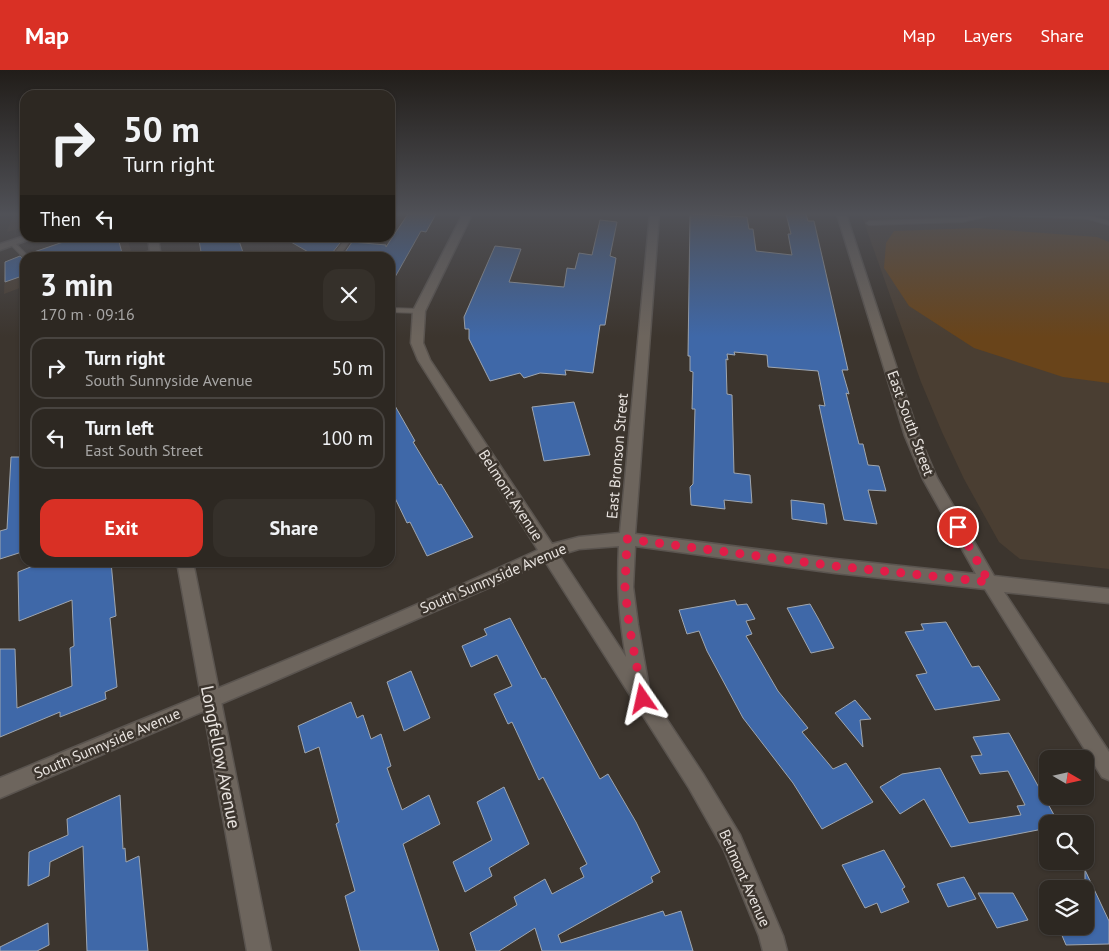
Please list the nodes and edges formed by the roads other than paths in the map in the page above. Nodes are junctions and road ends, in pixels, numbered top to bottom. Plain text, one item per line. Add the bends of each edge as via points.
1 (447, 255) edge
2 (650, 255) edge
3 (855, 255) edge
4 (395, 310) edge
5 (419, 312) junction
6 (627, 539) junction
7 (548, 552) junction
8 (186, 567) edge
9 (989, 582) junction
10 (1109, 596) edge
11 (210, 699) junction
12 (643, 699) junction
13 (1109, 770) edge
14 (0, 788) edge
15 (259, 951) edge
16 (775, 951) edge

1 - 5 street, Belmont Avenue
2 - 6 street, East Bronson Street
3 - 9 street, East South Street via 912,436 930,479
4 - 5 lane
5 - 7 street, Belmont Avenue via 417,343 424,360
6 - 7 street, South Sunnyside Avenue via 579,543
6 - 9 street, South Sunnyside Avenue
6 - 12 street, East Bronson Street via 625,587
7 - 11 street, South Sunnyside Avenue
7 - 12 street, Belmont Avenue
8 - 11 street, Longfellow Avenue
9 - 10 street, South Sunnyside Avenue
9 - 13 street, East South Street
11 - 14 street, South Sunnyside Avenue
11 - 15 street, Longfellow Avenue
12 - 16 street, Belmont Avenue via 732,843

